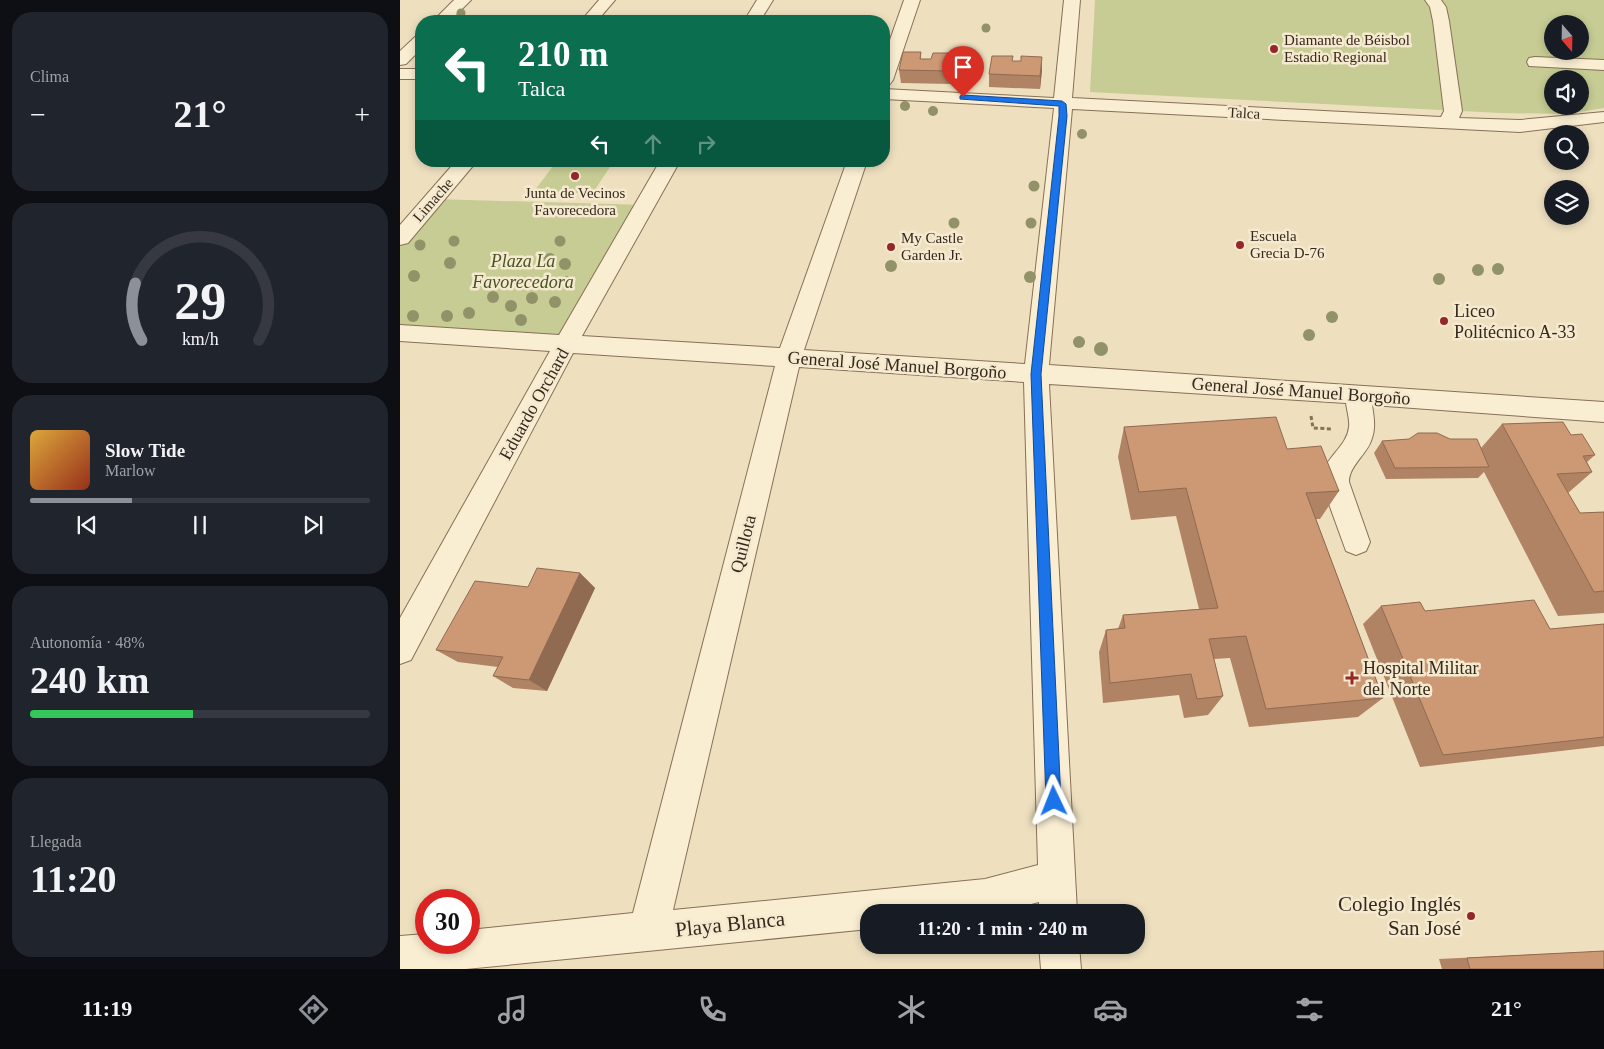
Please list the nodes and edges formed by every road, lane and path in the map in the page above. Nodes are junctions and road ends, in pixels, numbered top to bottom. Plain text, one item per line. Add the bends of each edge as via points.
1 (463, 0) edge
2 (607, 0) edge
3 (765, 0) edge
4 (912, 0) edge
5 (1072, 0) edge
6 (1433, 0) edge
7 (447, 15) edge
8 (594, 15) edge
9 (756, 15) edge
10 (415, 46) edge
11 (400, 60) edge
12 (1535, 62) dead end
13 (890, 63) edge
14 (1604, 65) edge
15 (400, 74) edge
16 (415, 74) edge
17 (890, 94) edge
18 (1062, 104) junction
19 (1604, 117) edge
20 (1447, 122) junction
21 (462, 167) edge
22 (667, 167) edge
23 (855, 167) edge
24 (400, 238) edge
25 (400, 333) edge
26 (566, 344) junction
27 (789, 358) junction
28 (1036, 374) junction
29 (1307, 391) junction
30 (1358, 395) junction
31 (1604, 412) edge
32 (1337, 430) dead end
33 (1356, 542) dead end
34 (400, 649) edge
35 (1058, 895) edge
36 (648, 932) junction
37 (1060, 954) edge
38 (400, 956) edge
39 (1061, 969) edge

1 - 7 street
2 - 8 street
3 - 9 street
4 - 13 street
5 - 18 street
6 - 20 street via 1441,20 1453,111
10 - 11 street
12 - 14 street
15 - 16 street
17 - 18 street, Talca
18 - 20 street, Talca
18 - 28 street
19 - 20 street, Talca via 1520,126
21 - 24 street, Limache
22 - 26 street, Eduardo Orchard
23 - 27 street, Quillota
25 - 26 street, General José Manuel Borgoño
26 - 27 street, General José Manuel Borgoño
26 - 34 street, Eduardo Orchard
27 - 28 street, General José Manuel Borgoño
27 - 36 street, Quillota
28 - 29 street, General José Manuel Borgoño
28 - 35 street
29 - 30 street, General José Manuel Borgoño
29 - 32 path via 1313,428
30 - 31 street, General José Manuel Borgoño
30 - 33 street via 1362,427 1358,441 1336,472 1335,482
35 - 36 street, Playa Blanca via 986,898
36 - 38 street, Playa Blanca
37 - 39 street

